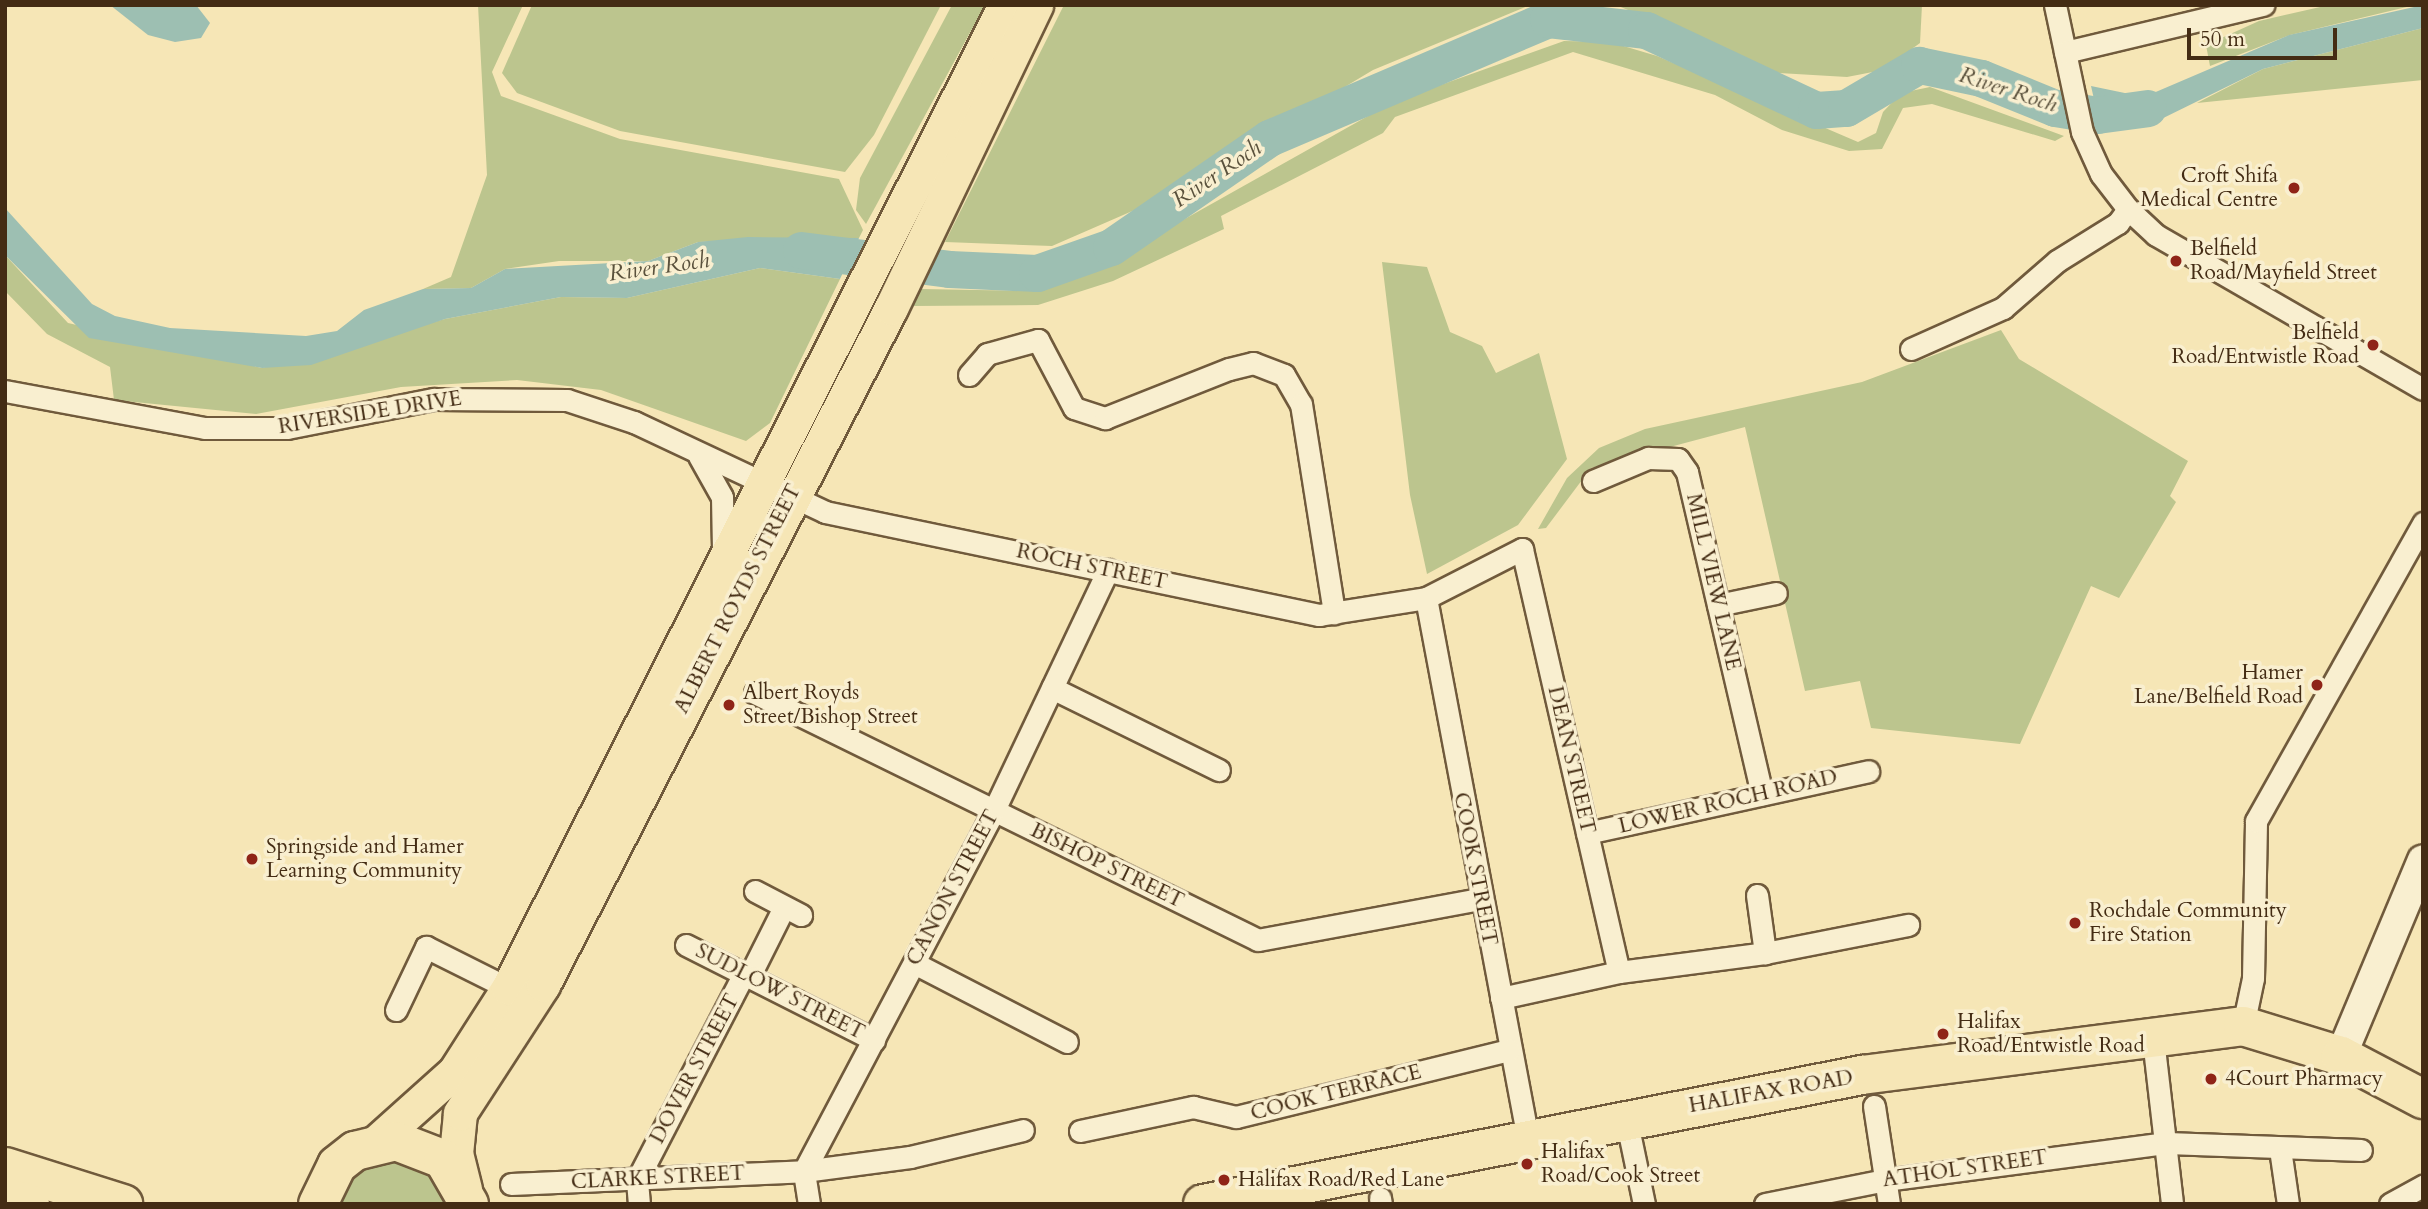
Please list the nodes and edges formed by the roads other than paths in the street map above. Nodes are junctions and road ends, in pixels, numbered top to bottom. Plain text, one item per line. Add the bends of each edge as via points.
1 (1005, 5) edge
2 (1036, 5) edge
3 (2054, 5) edge
4 (2263, 5) edge
5 (2065, 52) junction
6 (2128, 209) junction
7 (1911, 349) dead end
8 (969, 375) dead end
9 (2423, 389) edge
10 (5, 391) edge
11 (699, 456) junction
12 (1593, 481) dead end
13 (777, 488) junction
14 (2423, 523) edge
15 (1522, 549) joint
16 (719, 570) junction
17 (1108, 570) junction
18 (1776, 593) dead end
19 (1426, 598) junction
20 (1718, 606) junction
21 (1334, 613) junction
22 (1052, 688) junction
23 (754, 693) dead end
24 (1219, 770) dead end
25 (1868, 771) dead end
26 (1762, 794) junction
27 (994, 810) junction
28 (1587, 833) junction
29 (2423, 860) edge
30 (755, 891) dead end
31 (1757, 895) dead end
32 (1479, 900) junction
33 (1908, 925) dead end
34 (687, 945) dead end
35 (1765, 953) junction
36 (914, 963) junction
37 (1619, 972) junction
38 (747, 975) junction
39 (508, 988) junction
40 (1502, 998) junction
41 (396, 1010) dead end
42 (2243, 1026) junction
43 (2152, 1039) junction
44 (874, 1040) junction
45 (1067, 1041) dead end
46 (1509, 1050) junction
47 (2341, 1056) junction
48 (2423, 1099) edge
49 (1874, 1106) dead end
50 (1626, 1118) junction
51 (1023, 1130) dead end
52 (1080, 1131) dead end
53 (1528, 1139) junction
54 (376, 1142) junction
55 (2167, 1143) junction
56 (2280, 1149) junction
57 (2361, 1150) dead end
58 (5, 1167) edge
59 (804, 1171) junction
60 (637, 1180) junction
61 (1885, 1180) junction
62 (511, 1184) dead end
63 (2423, 1186) edge
64 (321, 1194) edge
65 (467, 1196) edge
66 (5, 1197) edge
67 (30, 1204) edge
68 (123, 1204) edge
69 (288, 1204) edge
70 (639, 1204) edge
71 (809, 1204) edge
72 (1203, 1204) edge
73 (1644, 1204) edge
74 (1765, 1204) edge
75 (1889, 1204) edge
76 (2172, 1204) edge
77 (2288, 1204) edge
78 (2390, 1204) edge

1 - 13 main road, ALBERT ROYDS STREET via 857,295
2 - 13 main road, ALBERT ROYDS STREET via 891,308
3 - 5 street
4 - 5 street
5 - 6 street via 2082,132 2101,174
6 - 7 street via 2118,223 2057,261 2003,308
6 - 9 street via 2156,235
8 - 21 street via 987,354 1038,340 1074,408 1105,418 1229,369 1269,366 1295,387 1301,404
10 - 11 street, RIVERSIDE DRIVE via 205,428 287,428 434,399 567,400 634,422
11 - 13 street, RIVERSIDE DRIVE
11 - 16 street via 722,497 725,546
12 - 20 street, MILL VIEW LANE via 1648,458 1678,459 1687,472
13 - 16 main road, ALBERT ROYDS STREET
13 - 17 street, ROCH STREET via 825,512
13 - 65 main road, ALBERT ROYDS STREET via 543,985 460,1113 455,1137
14 - 42 street via 2256,821 2253,978
15 - 19 street, ROCH STREET
15 - 28 street, DEAN STREET
16 - 39 main road, ALBERT ROYDS STREET
17 - 21 street, ROCH STREET via 1319,615
17 - 22 street, CANON STREET
18 - 20 street
19 - 21 street, ROCH STREET
19 - 32 street, COOK STREET
20 - 26 street, MILL VIEW LANE
22 - 24 street
22 - 27 street, CANON STREET
23 - 27 street, BISHOP STREET
25 - 26 street, LOWER ROCH ROAD
26 - 28 street, LOWER ROCH ROAD
27 - 32 street, BISHOP STREET via 1258,940
27 - 36 street, CANON STREET
28 - 37 street, DEAN STREET
29 - 47 main road
30 - 38 street, DOVER STREET via 793,911
31 - 35 street
32 - 40 street, COOK STREET
33 - 35 street
34 - 38 street, SUDLOW STREET
35 - 37 street
36 - 44 street, CANON STREET
36 - 45 street
37 - 40 street
38 - 44 street, SUDLOW STREET
38 - 60 street, DOVER STREET
39 - 41 street via 426,947
39 - 54 main road, ALBERT ROYDS STREET via 455,1071
40 - 46 street, COOK STREET
42 - 43 highway, HALIFAX ROAD
42 - 47 highway, HALIFAX ROAD
43 - 50 highway, HALIFAX ROAD via 1996,1054
43 - 55 street
44 - 59 street, CANON STREET
46 - 52 street, COOK TERRACE via 1236,1117 1193,1107
46 - 53 street, COOK STREET
47 - 48 highway, HALIFAX ROAD
49 - 61 street
50 - 53 highway, HALIFAX ROAD
50 - 73 street
51 - 59 street, CLARKE STREET via 910,1157
53 - 72 highway, HALIFAX ROAD
54 - 64 highway via 355,1150
54 - 65 highway via 431,1150
55 - 56 street, ATHOL STREET
55 - 61 street, ATHOL STREET
55 - 76 street
56 - 57 street, ATHOL STREET
56 - 77 street
58 - 68 highway
59 - 60 street, CLARKE STREET
59 - 71 street
60 - 62 street, CLARKE STREET
60 - 70 street
61 - 74 street, ATHOL STREET
61 - 75 street
63 - 78 street
64 - 69 highway
66 - 67 highway

